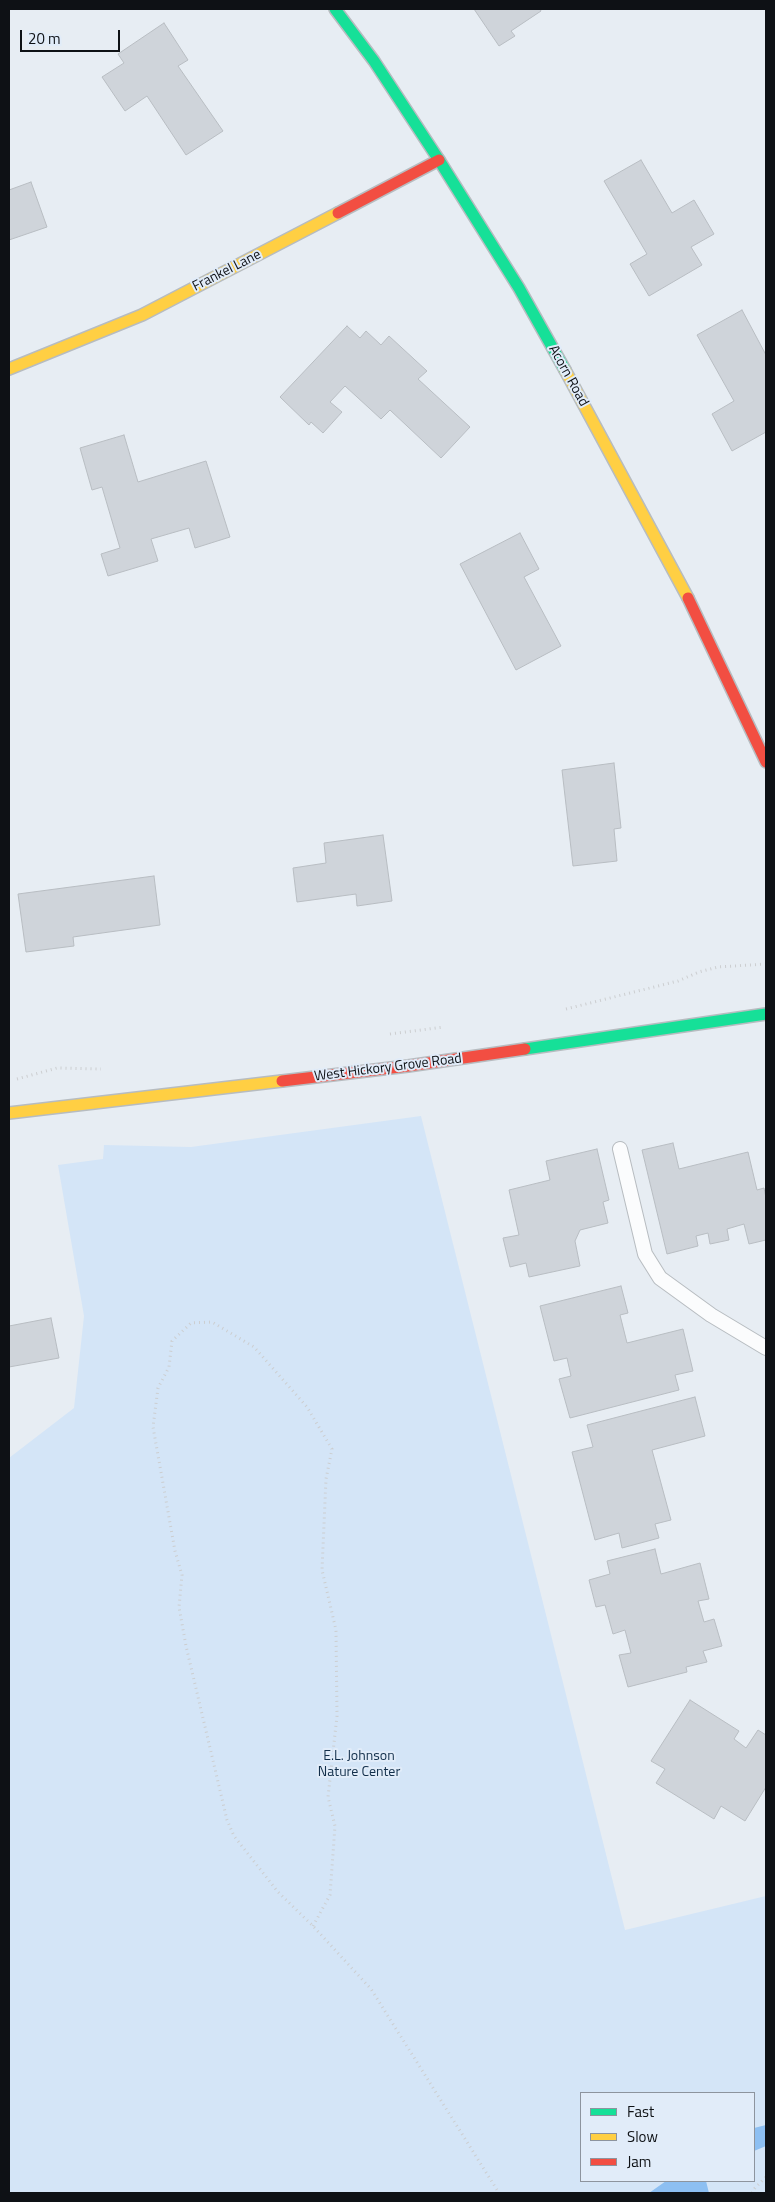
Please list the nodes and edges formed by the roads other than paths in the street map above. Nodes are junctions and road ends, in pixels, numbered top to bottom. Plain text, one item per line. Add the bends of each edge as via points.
1 (335, 9) edge
2 (439, 160) junction
3 (9, 369) edge
4 (766, 762) edge
5 (766, 1014) edge
6 (9, 1113) edge
7 (620, 1149) dead end
8 (766, 1348) edge

1 - 2 street, Acorn Road via 374,61
2 - 3 street, Frankel Lane via 142,315
2 - 4 street, Acorn Road via 518,288 604,440 710,642
5 - 6 street, West Hickory Grove Road via 408,1066
7 - 8 lane via 645,1254 660,1278 711,1315

